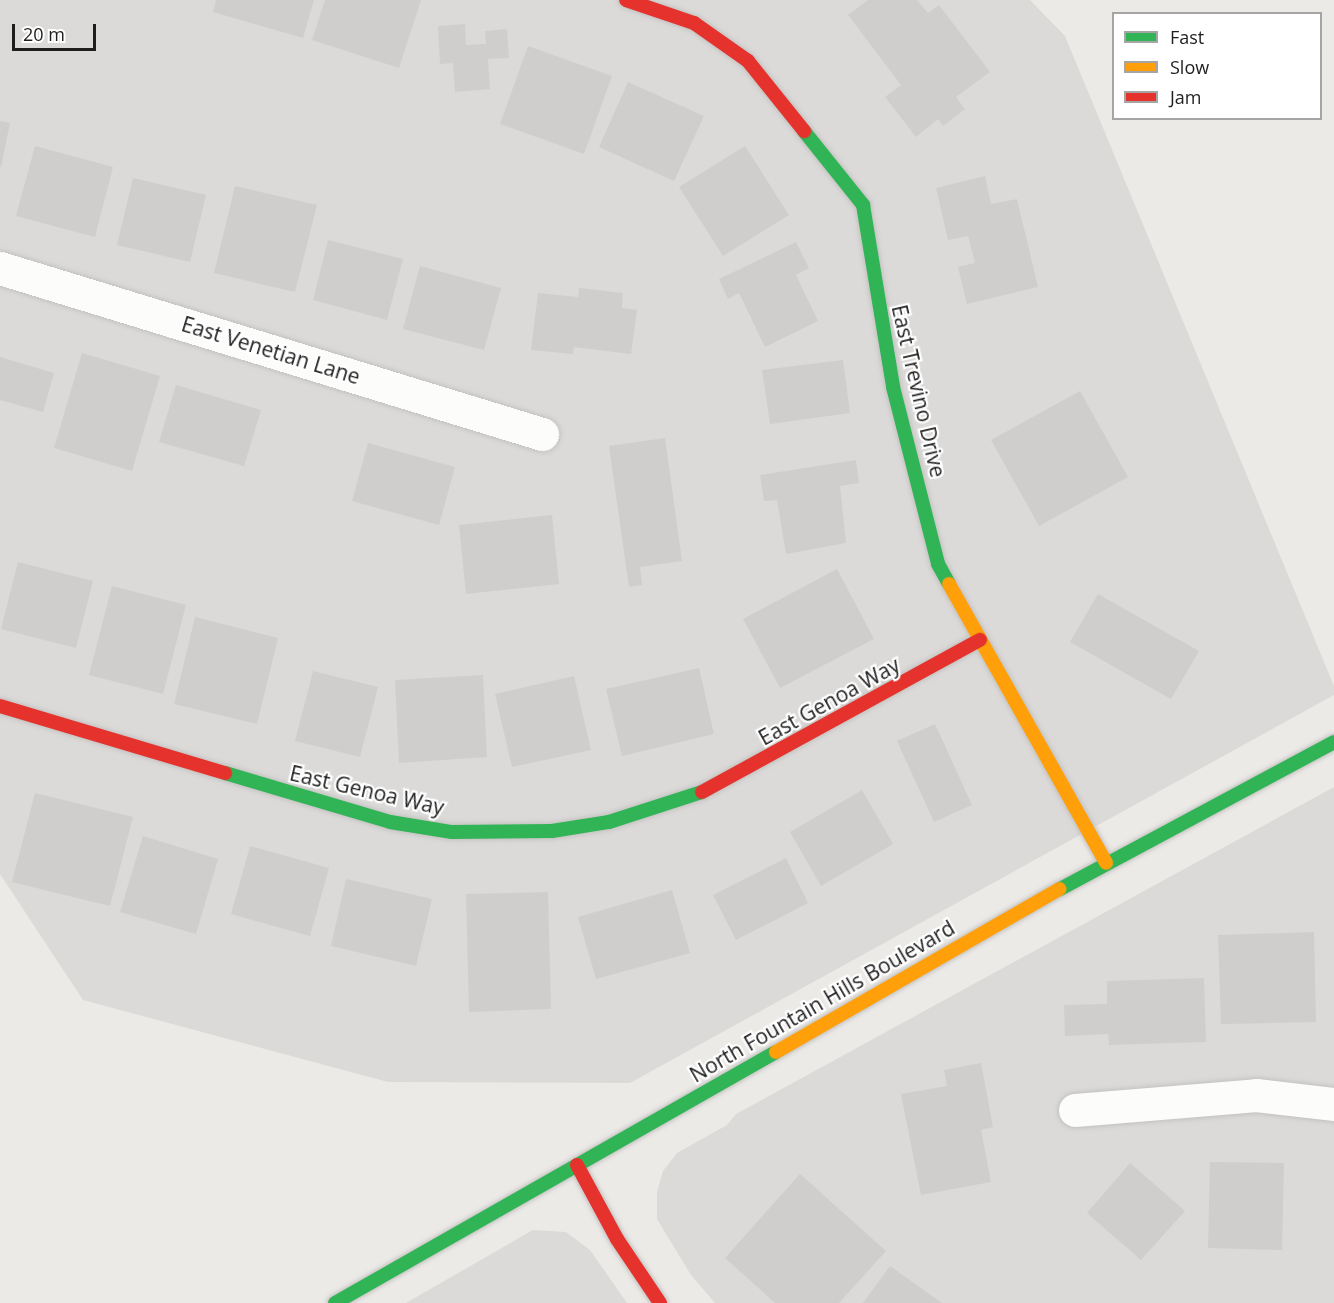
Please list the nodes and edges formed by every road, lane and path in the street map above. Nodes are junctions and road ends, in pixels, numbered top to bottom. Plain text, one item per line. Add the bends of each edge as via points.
1 (626, 0) edge
2 (0, 268) edge
3 (542, 434) dead end
4 (980, 640) junction
5 (0, 706) edge
6 (1334, 742) edge
7 (1106, 863) junction
8 (1334, 1104) edge
9 (1075, 1110) dead end
10 (577, 1165) junction
11 (335, 1303) edge
12 (660, 1303) edge

1 - 4 street, East Trevino Drive via 694,23 747,61 863,205 893,387 938,564
2 - 3 street, East Venetian Lane
4 - 5 street, East Genoa Way via 793,745 689,798 609,822 552,831 452,832 390,822
4 - 7 street, East Trevino Drive
6 - 7 street, North Fountain Hills Boulevard
7 - 10 street, North Fountain Hills Boulevard
8 - 9 street via 1256,1095
10 - 11 street, North Fountain Hills Boulevard
10 - 12 street via 617,1239

